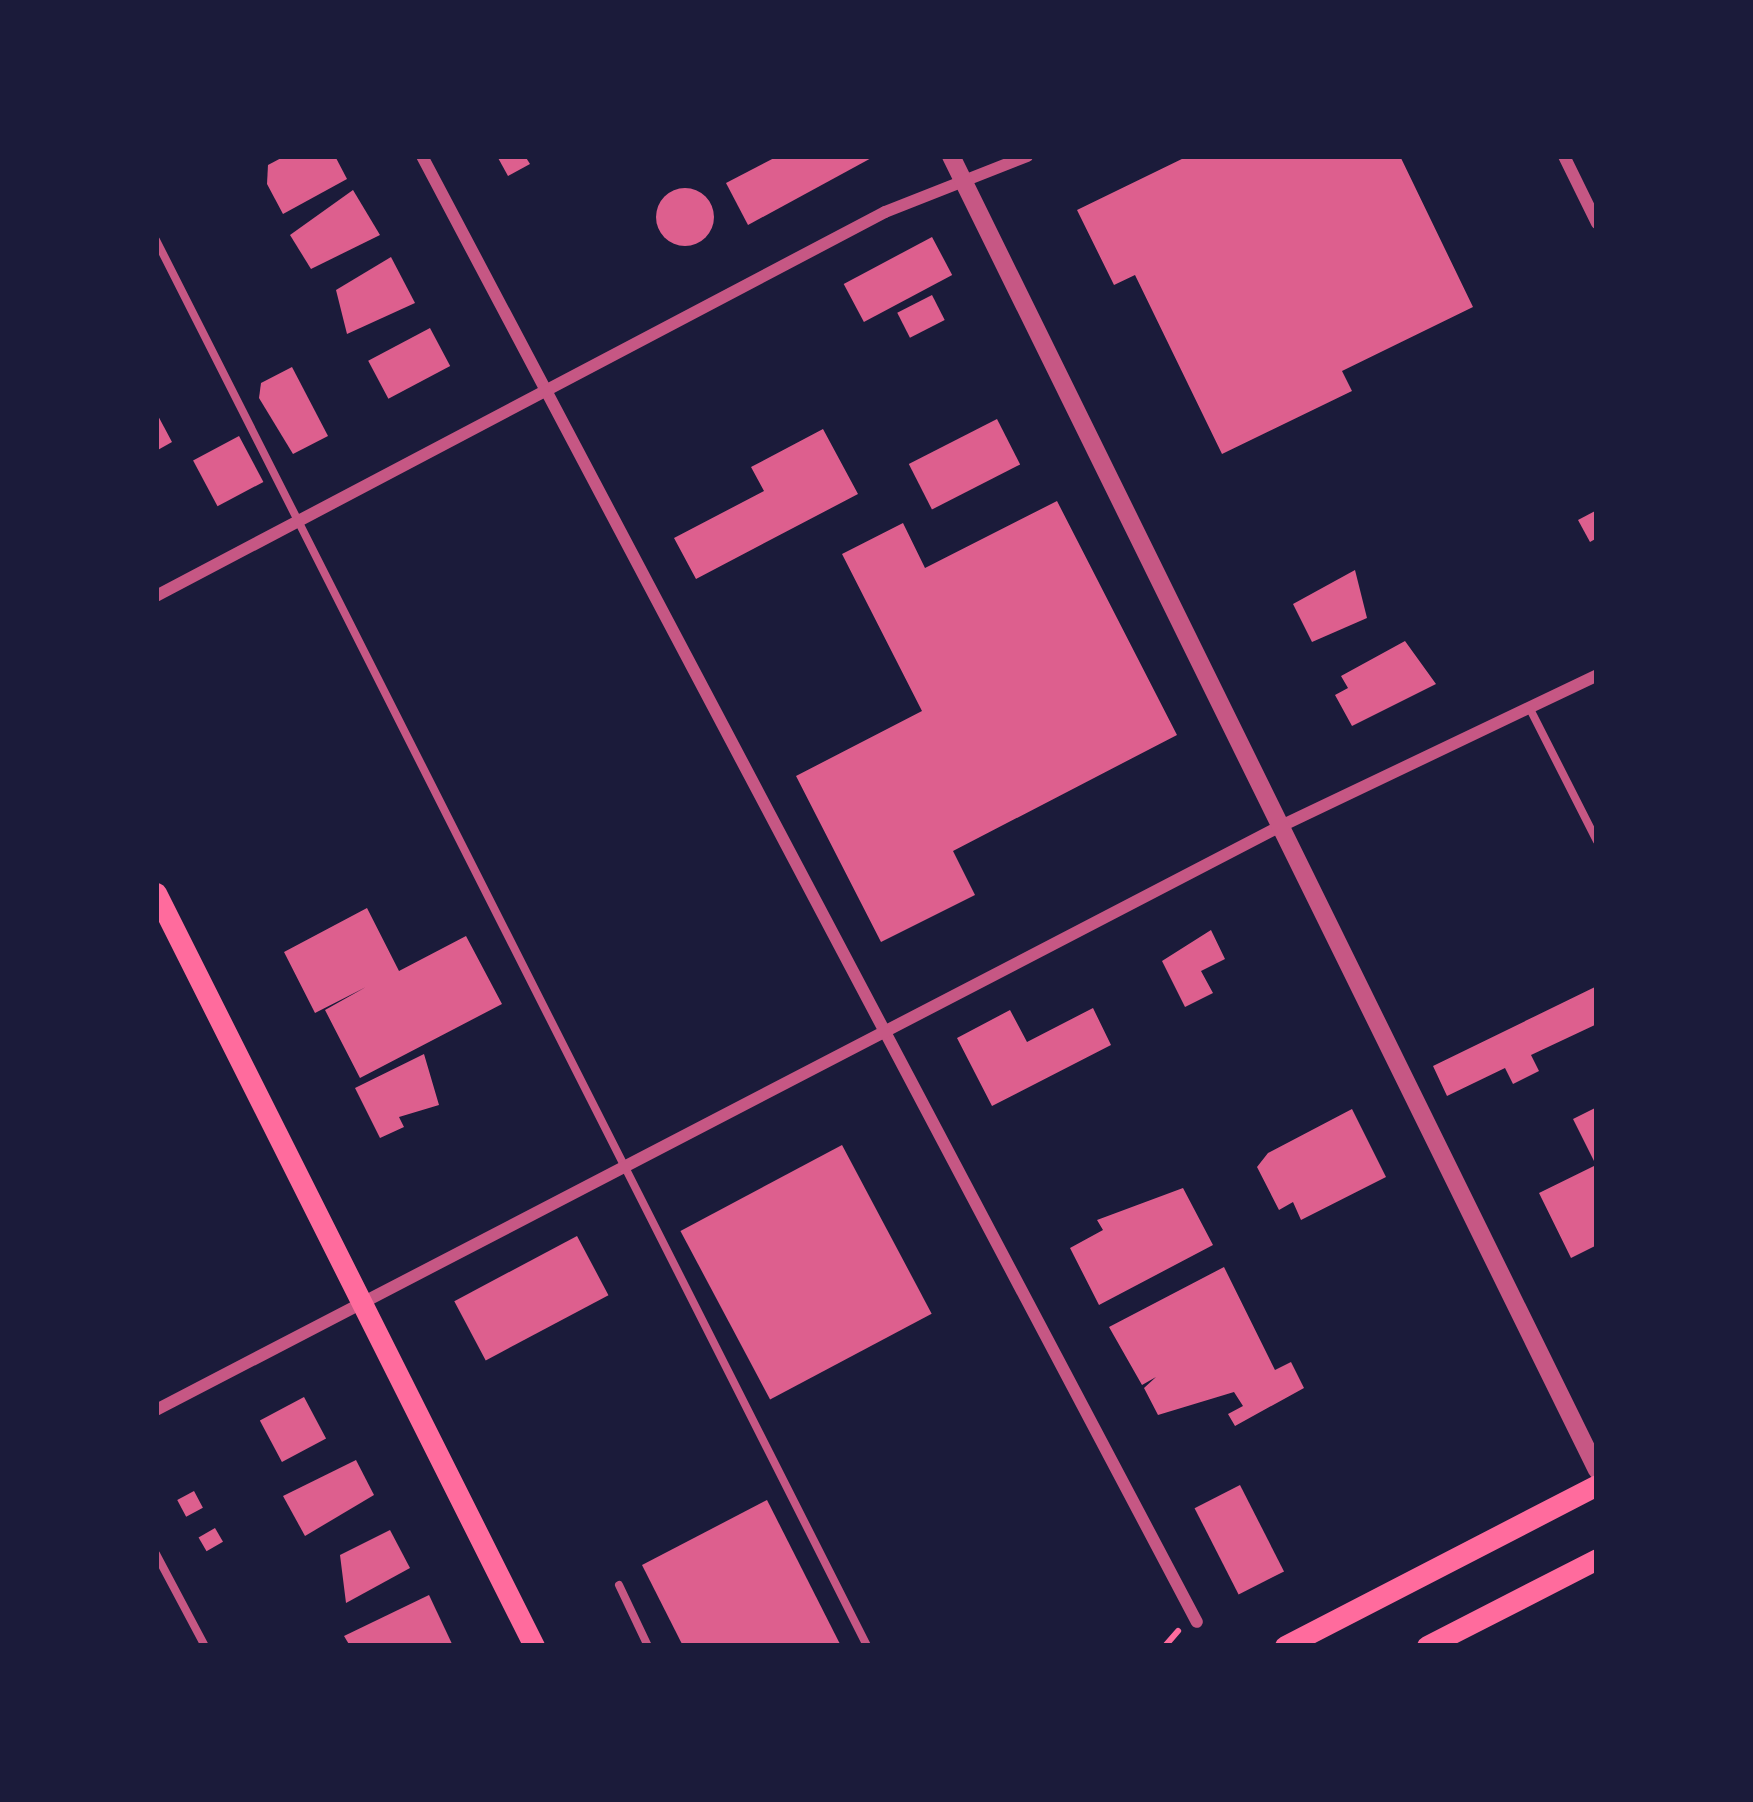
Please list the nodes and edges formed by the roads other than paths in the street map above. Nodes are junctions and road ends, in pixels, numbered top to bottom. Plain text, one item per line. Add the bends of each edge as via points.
1 (422, 156) edge
2 (950, 156) edge
3 (1027, 156) edge
4 (1564, 156) edge
5 (963, 182) junction
6 (1597, 223) edge
7 (156, 240) edge
8 (542, 387) junction
9 (296, 521) junction
10 (156, 596) edge
11 (1597, 675) edge
12 (1530, 709) junction
13 (1279, 827) junction
14 (1597, 841) edge
15 (156, 893) edge
16 (888, 1028) junction
17 (626, 1168) junction
18 (362, 1304) junction
19 (156, 1410) edge
20 (1597, 1470) edge
21 (1597, 1485) edge
22 (156, 1554) edge
23 (1597, 1558) edge
24 (619, 1585) dead end
25 (1197, 1622) dead end
26 (205, 1646) edge
27 (534, 1646) edge
28 (648, 1646) edge
29 (867, 1646) edge
30 (1285, 1646) edge
31 (1427, 1646) edge

1 - 8 street
2 - 5 street
3 - 5 street
4 - 6 street
5 - 8 street
5 - 13 street
7 - 9 lane
8 - 9 street
8 - 16 street
9 - 10 street
9 - 17 lane
11 - 12 street
12 - 13 street
12 - 14 lane
13 - 16 street
13 - 20 street
15 - 18 main road
16 - 17 street
16 - 25 street
17 - 18 street
17 - 29 lane
18 - 19 street
18 - 27 main road
21 - 30 main road
22 - 26 lane
23 - 31 main road
24 - 28 lane

